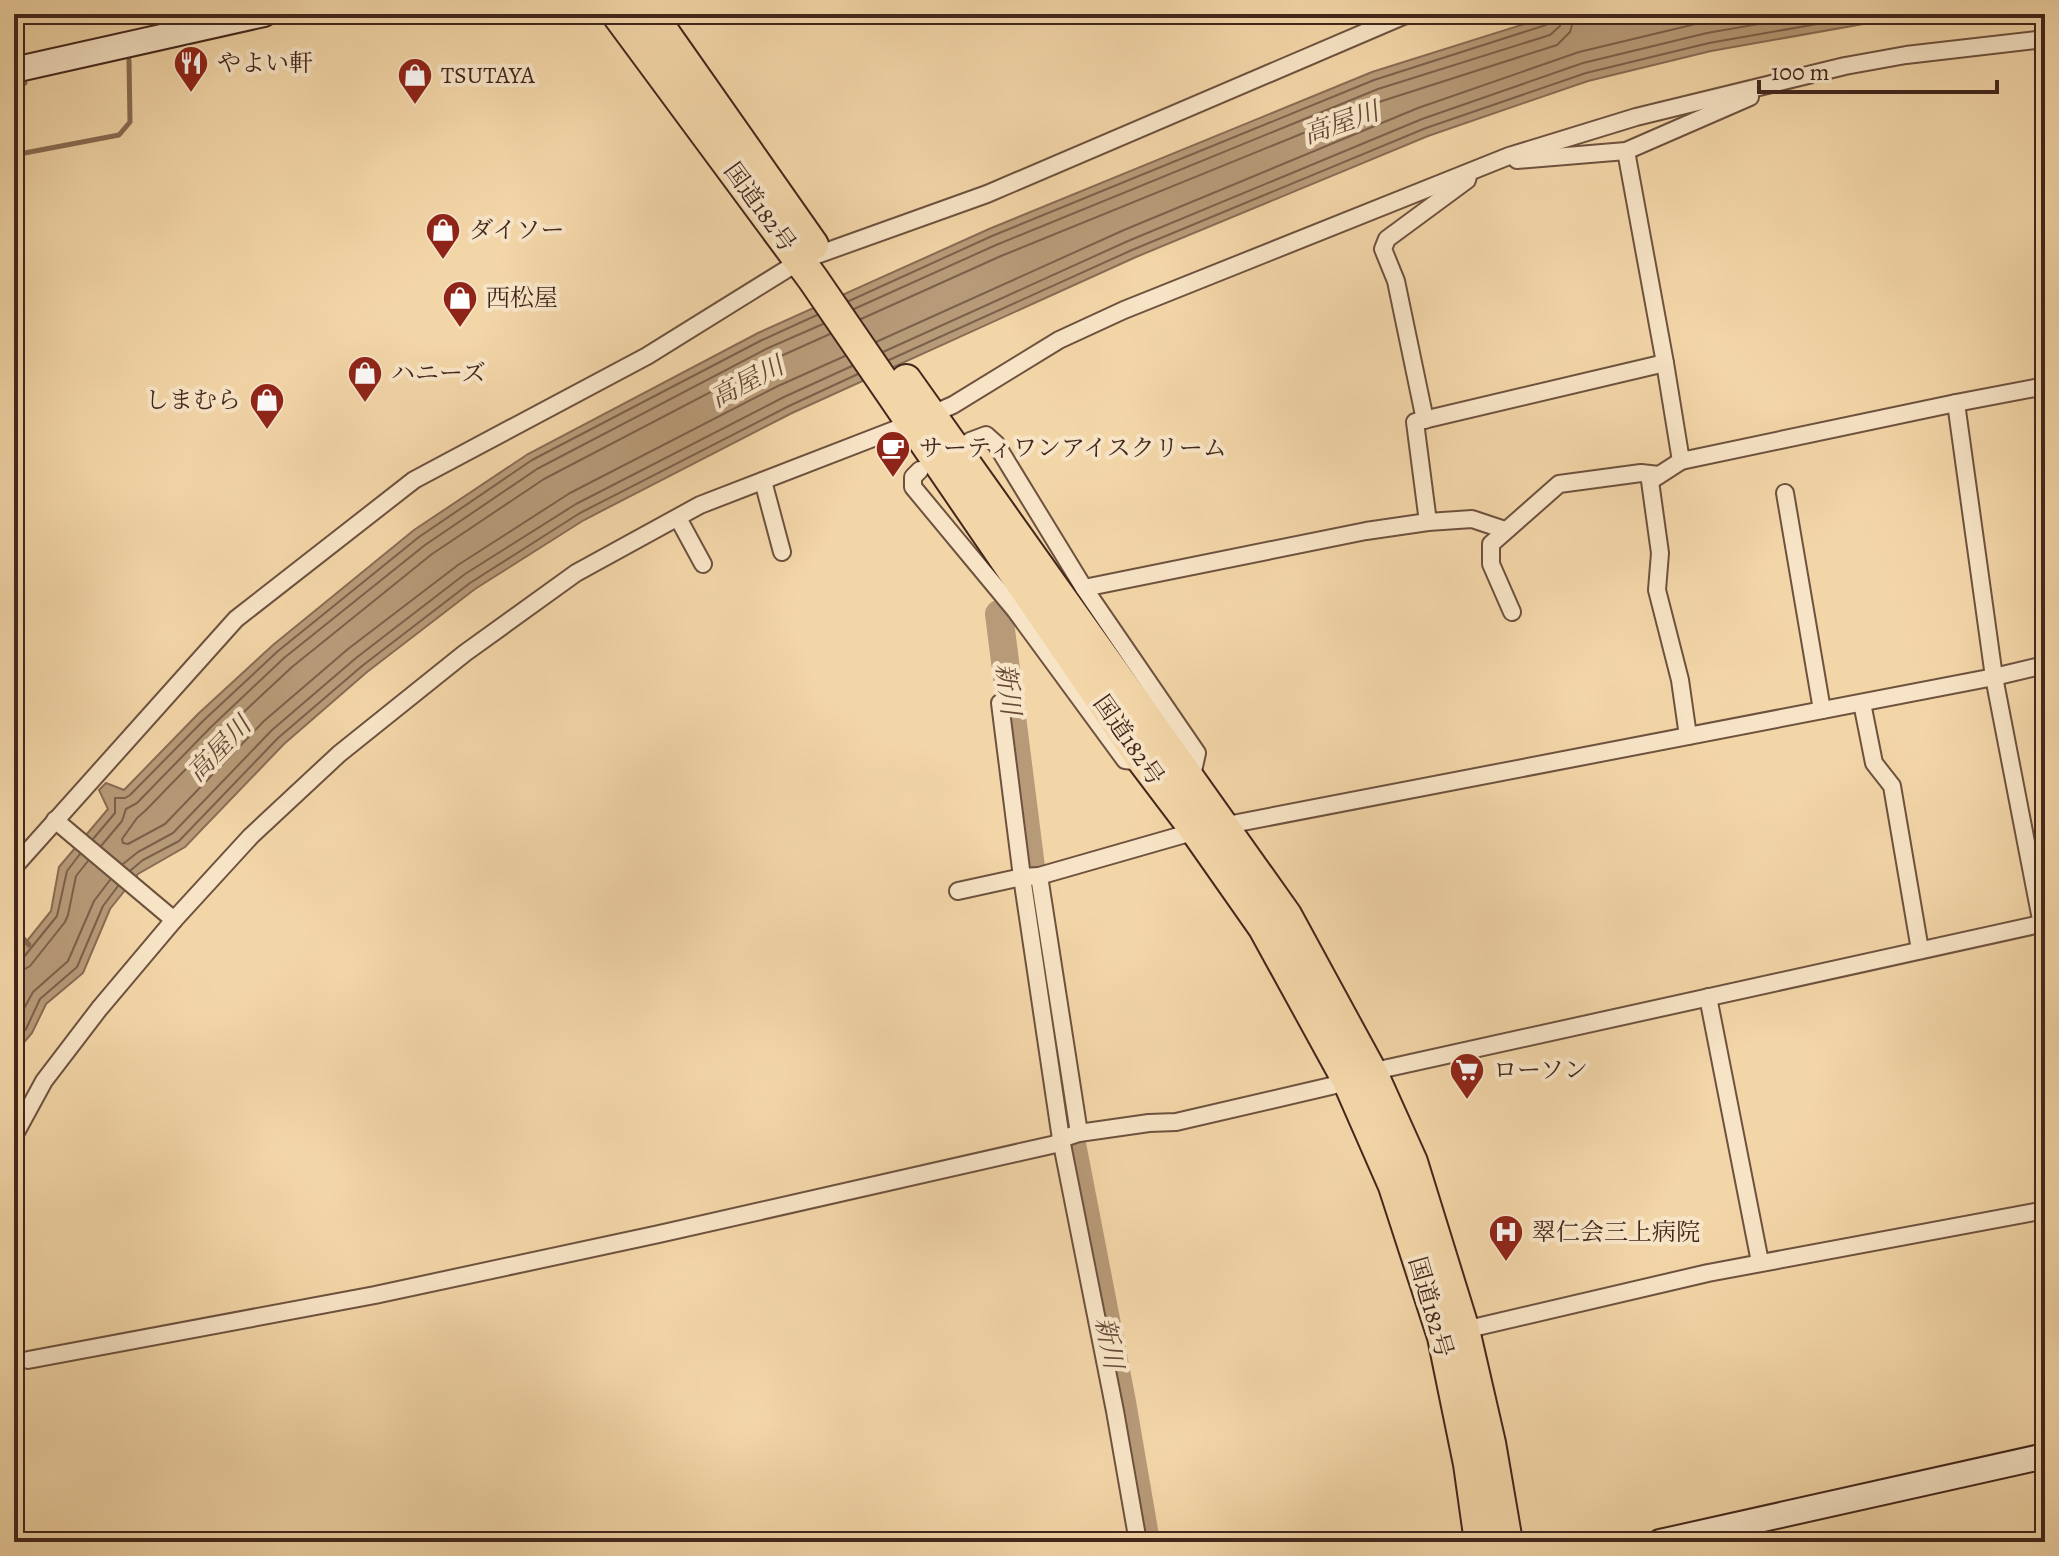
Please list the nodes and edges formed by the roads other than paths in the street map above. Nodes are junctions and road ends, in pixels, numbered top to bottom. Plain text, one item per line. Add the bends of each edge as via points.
1 (264, 14) edge
2 (617, 14) edge
3 (651, 14) edge
4 (1408, 14) edge
5 (2045, 39) edge
6 (14, 70) edge
7 (1766, 85) junction
8 (1626, 151) junction
9 (1509, 156) junction
10 (1468, 171) junction
11 (816, 266) junction
12 (1665, 363) junction
13 (2045, 386) edge
14 (1956, 403) junction
15 (917, 412) junction
16 (1425, 420) junction
17 (970, 441) dead end
18 (1681, 461) junction
19 (920, 470) dead end
20 (1659, 475) junction
21 (763, 481) junction
22 (1785, 493) dead end
23 (678, 518) junction
24 (1428, 522) junction
25 (1505, 530) junction
26 (782, 552) dead end
27 (703, 564) dead end
28 (1084, 588) junction
29 (1512, 612) dead end
30 (2045, 665) edge
31 (1994, 677) junction
32 (1000, 703) dead end
33 (1862, 703) junction
34 (1822, 710) junction
35 (1688, 736) junction
36 (1143, 761) junction
37 (1191, 782) junction
38 (59, 824) junction
39 (1209, 829) junction
40 (14, 867) edge
41 (1030, 877) junction
42 (958, 891) dead end
43 (169, 916) junction
44 (2044, 929) edge
45 (1920, 950) junction
46 (1708, 997) junction
47 (1360, 1077) junction
48 (1079, 1133) junction
49 (14, 1136) edge
50 (1061, 1139) junction
51 (2045, 1210) edge
52 (1760, 1262) junction
53 (1464, 1330) junction
54 (28, 1360) dead end
55 (2045, 1456) edge
56 (1138, 1542) edge
57 (1480, 1542) edge
58 (1507, 1542) edge
59 (1660, 1542) edge

1 - 6 street
2 - 11 highway, 国道182号
3 - 11 highway, 国道182号
4 - 11 street
5 - 7 street via 1906,55
7 - 8 street via 1762,92
7 - 9 street
8 - 9 street via 1516,160
8 - 12 street
9 - 10 street
10 - 15 street via 1124,310 1059,340 953,405
10 - 16 street via 1467,180 1387,239 1383,249 1396,281
11 - 15 highway, 国道182号
11 - 38 street via 414,480 236,619
12 - 16 street
12 - 18 street
13 - 14 street
14 - 18 street
14 - 31 street
15 - 21 street
15 - 36 highway, 国道182号
15 - 37 highway, 国道182号
16 - 24 street via 1415,422
17 - 28 street via 986,435 996,444
18 - 20 street
19 - 36 street via 913,487 1015,610 1125,760
20 - 25 street via 1559,484
20 - 35 street via 1650,481 1660,553 1657,590
21 - 23 street
21 - 26 street
22 - 34 street
23 - 27 street
23 - 43 street via 576,573 465,653 339,754
24 - 25 street via 1472,519
24 - 28 street
25 - 29 street via 1491,544 1491,564
28 - 37 street via 1197,753
30 - 31 street
31 - 33 street
31 - 44 street
32 - 41 street
33 - 34 street
33 - 45 street via 1874,763 1892,786
34 - 35 street
35 - 39 street
36 - 39 highway, 国道182号
37 - 39 highway, 国道182号
38 - 40 street
38 - 43 street
39 - 41 street
39 - 47 highway, 国道182号 via 1264,928
41 - 42 street
41 - 48 street
41 - 50 street
43 - 49 street via 44,1081
44 - 45 street
45 - 46 street
46 - 47 street
46 - 52 street
47 - 48 street via 1176,1122
47 - 53 highway, 国道182号 via 1412,1162
47 - 57 highway, 国道182号 via 1443,1337
48 - 50 street
50 - 54 street via 405,1289
50 - 56 street
51 - 52 street
52 - 53 street
53 - 58 highway, 国道182号
55 - 59 street

